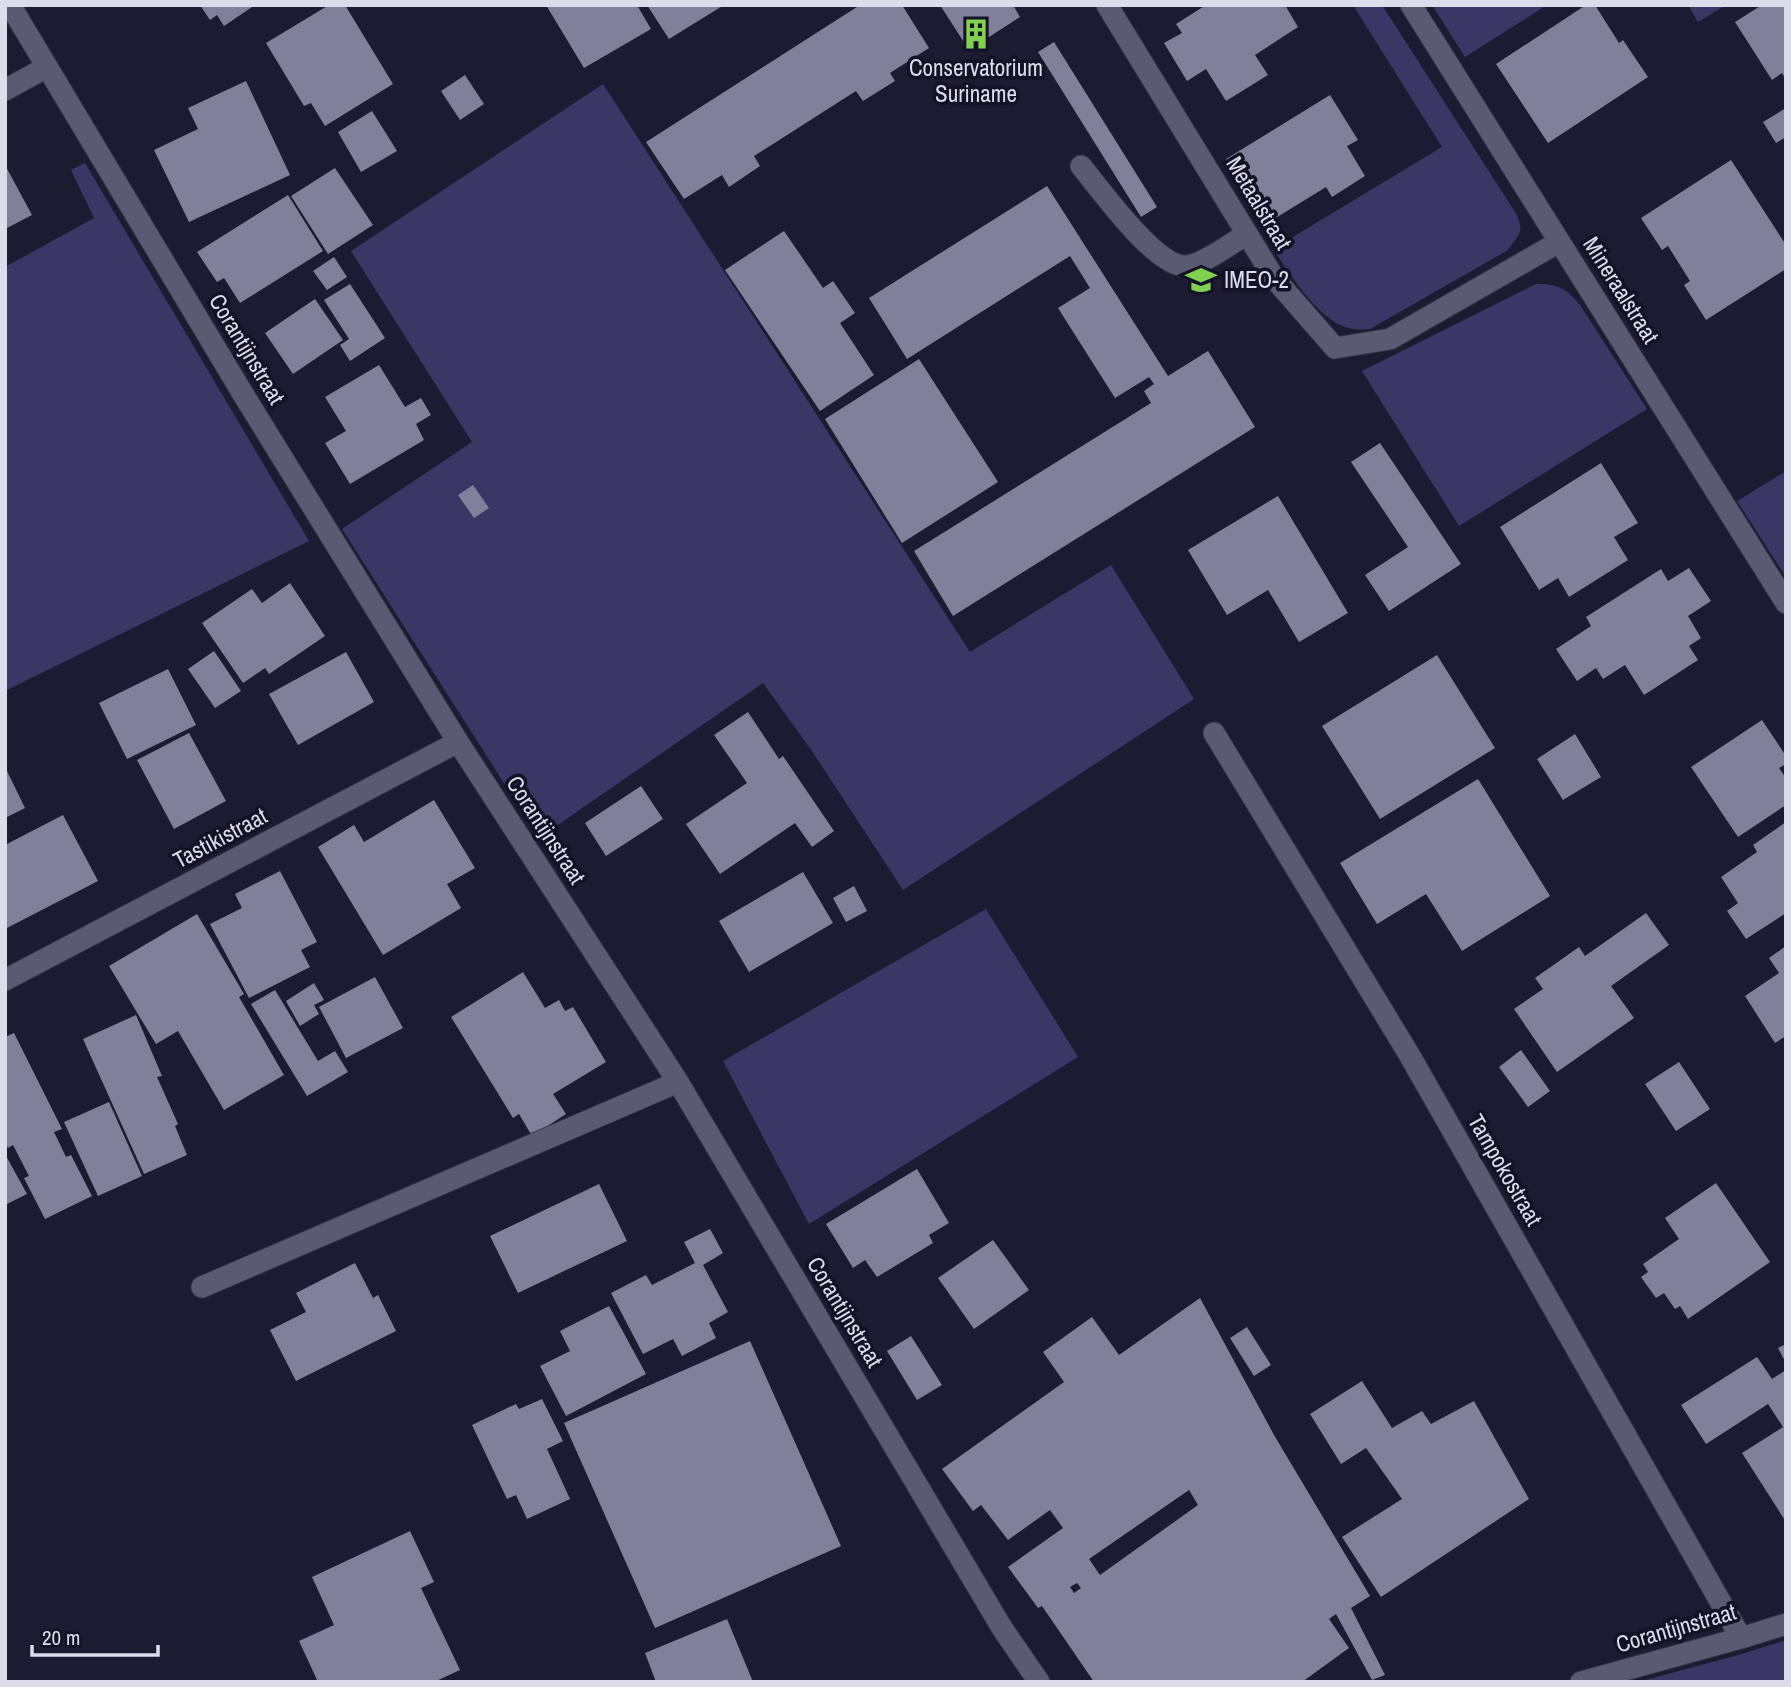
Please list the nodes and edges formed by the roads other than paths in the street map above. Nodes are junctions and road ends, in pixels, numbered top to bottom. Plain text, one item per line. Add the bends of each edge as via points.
1 (10, 5) edge
2 (1107, 5) edge
3 (1410, 5) edge
4 (47, 67) junction
5 (5, 90) edge
6 (1081, 166) dead end
7 (1247, 234) junction
8 (1559, 242) junction
9 (1786, 603) edge
10 (1214, 733) dead end
11 (458, 742) junction
12 (5, 980) edge
13 (678, 1082) junction
14 (202, 1287) dead end
15 (1786, 1623) edge
16 (1741, 1638) junction
17 (1039, 1682) edge
18 (1581, 1682) edge

1 - 4 street, Corantijnstraat
2 - 7 street, Metaalstraat
3 - 8 street, Mineraalstraat
4 - 5 street
4 - 11 street, Corantijnstraat
6 - 7 street via 1131,228 1175,265 1203,260
7 - 8 street, Metaalstraat via 1274,278 1335,348 1390,339
8 - 9 street, Mineraalstraat
10 - 16 street, Tampokostraat via 1410,1056
11 - 12 street, Tastikistraat
11 - 13 street, Corantijnstraat
13 - 14 street
13 - 17 street, Corantijnstraat via 1002,1628
15 - 16 street, Corantijnstraat
16 - 18 street, Corantijnstraat

